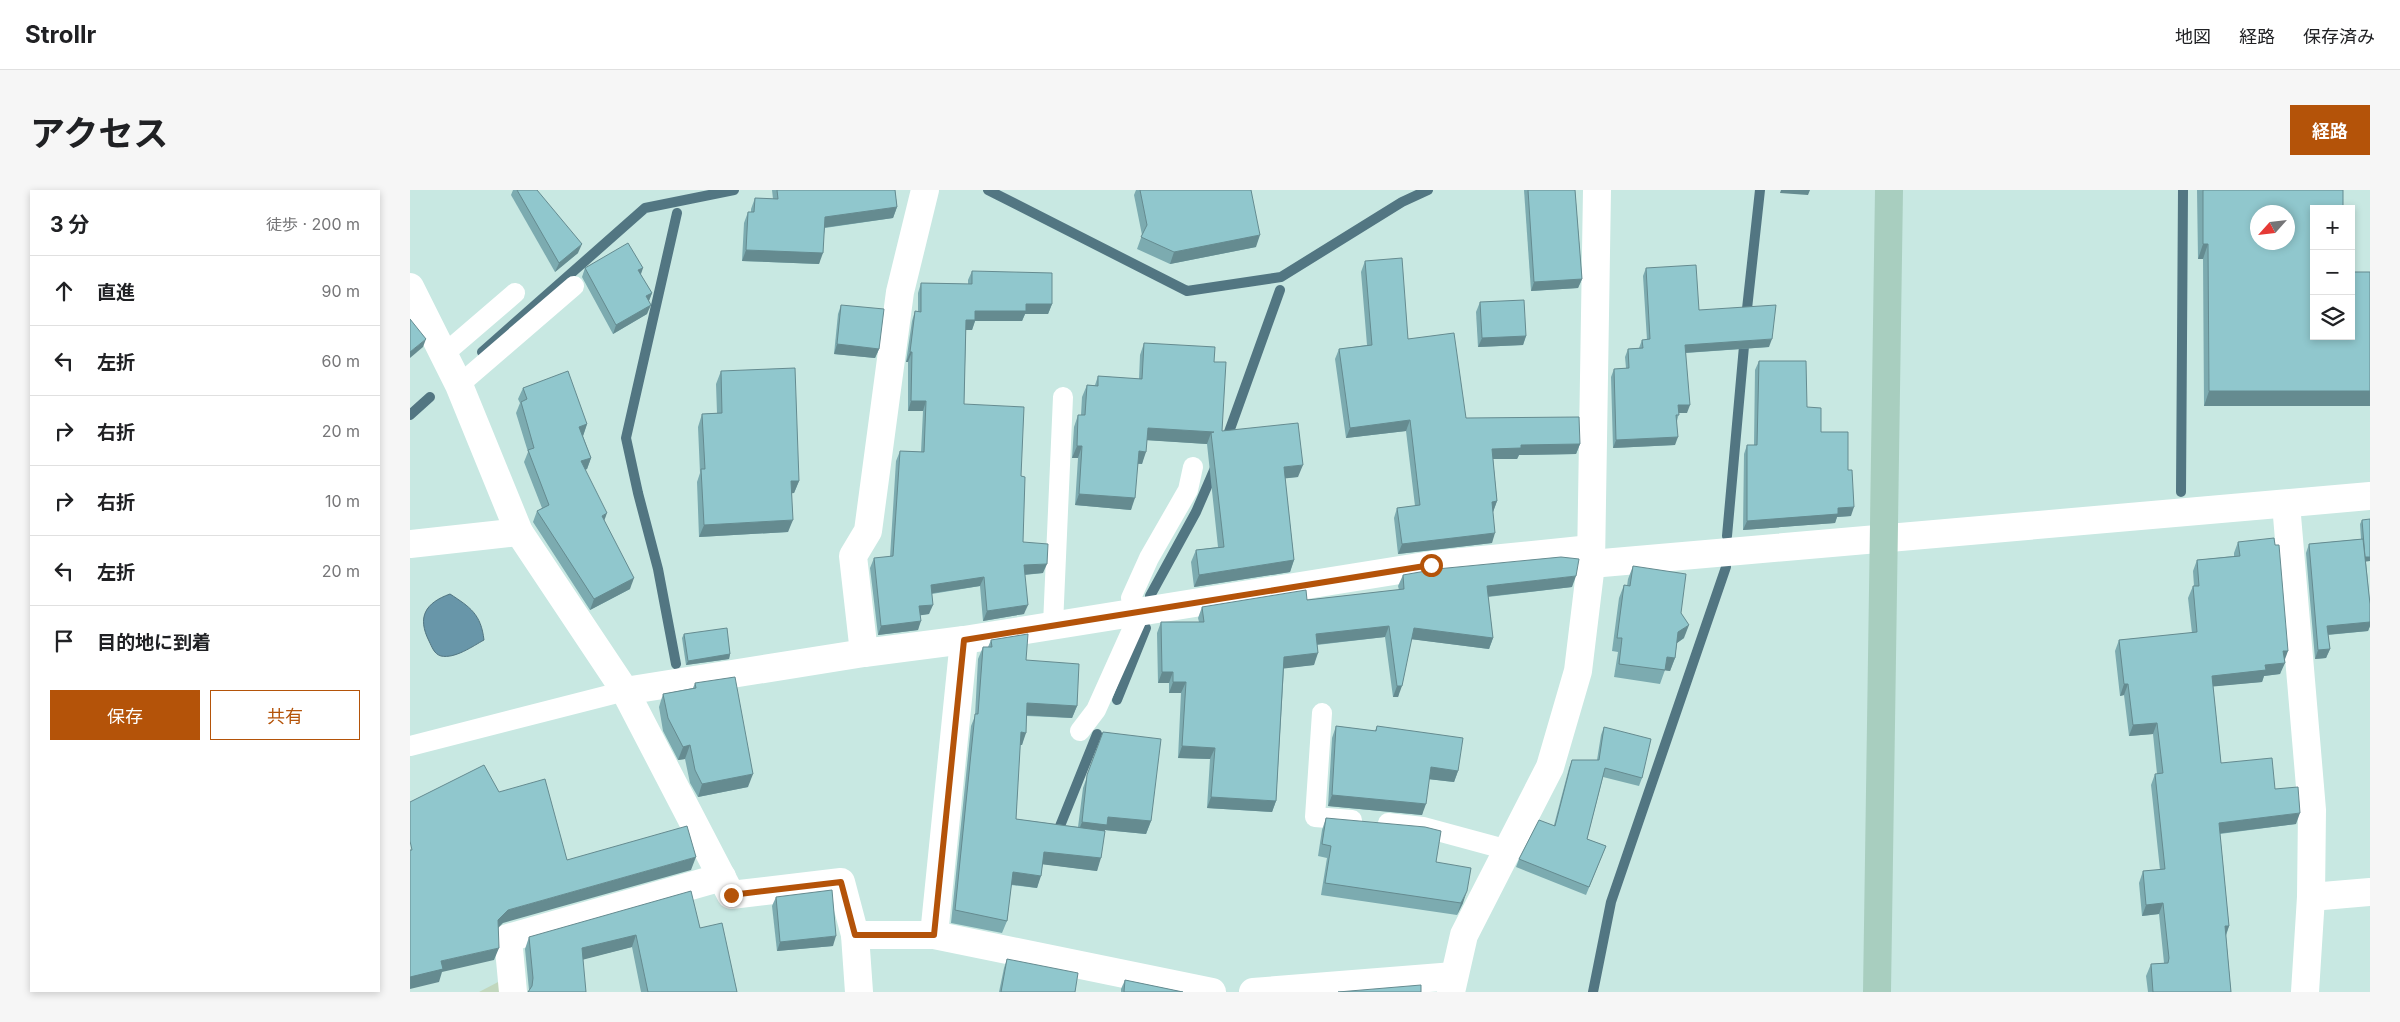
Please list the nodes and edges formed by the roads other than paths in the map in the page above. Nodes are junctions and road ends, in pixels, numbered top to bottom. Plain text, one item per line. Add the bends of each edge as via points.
1 (925, 190) edge
2 (1597, 190) edge
3 (1889, 190) edge
4 (574, 286) dead end
5 (410, 287) edge
6 (516, 293) dead end
7 (444, 354) junction
8 (459, 385) junction
9 (1063, 397) dead end
10 (1193, 467) dead end
11 (2370, 496) edge
12 (2286, 504) junction
13 (519, 532) junction
14 (1885, 539) junction
15 (410, 544) edge
16 (1591, 557) junction
17 (1140, 612) junction
18 (1053, 625) junction
19 (964, 640) junction
20 (864, 653) junction
21 (625, 691) junction
22 (1322, 713) dead end
23 (1080, 731) dead end
24 (410, 746) edge
25 (1508, 850) junction
26 (722, 878) junction
27 (2370, 892) edge
28 (2311, 897) junction
29 (855, 935) junction
30 (934, 935) junction
31 (1453, 984) edge
32 (513, 992) edge
33 (859, 992) edge
34 (1212, 992) edge
35 (1253, 992) edge
36 (1877, 992) edge
37 (2305, 992) edge

1 - 20 street via 900,292 868,531 853,556
2 - 16 street
3 - 14 street
4 - 8 lane
5 - 7 street
6 - 7 lane
7 - 8 street
8 - 13 street
9 - 18 lane
10 - 17 lane via 1188,490 1149,558 1132,598
11 - 12 street
12 - 14 street
12 - 28 street via 2312,810
13 - 15 street
13 - 21 street
14 - 16 street
14 - 36 street
16 - 17 street via 1431,565
16 - 25 street via 1578,671 1550,767
17 - 18 street
17 - 23 lane via 1096,710
18 - 19 street
19 - 20 street
19 - 30 street
20 - 21 street
21 - 24 lane
21 - 26 street
22 - 25 lane via 1315,817 1423,826
25 - 31 street via 1464,935
26 - 29 street via 731,895 841,882
26 - 32 street via 508,938
27 - 28 street
28 - 37 street
29 - 30 street
29 - 33 street
30 - 34 street
31 - 35 street

